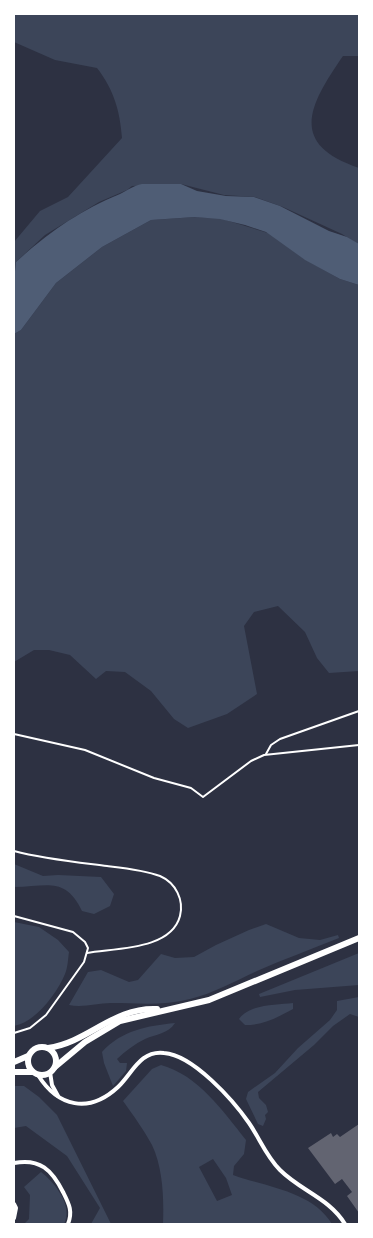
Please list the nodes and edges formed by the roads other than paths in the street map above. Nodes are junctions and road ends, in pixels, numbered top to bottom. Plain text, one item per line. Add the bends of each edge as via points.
1 (359, 710) edge
2 (14, 734) edge
3 (359, 745) edge
4 (266, 754) junction
5 (14, 851) edge
6 (14, 916) edge
7 (359, 938) edge
8 (88, 953) junction
9 (165, 1009) junction
10 (14, 1033) edge
11 (48, 1048) junction
12 (28, 1056) junction
13 (14, 1062) edge
14 (55, 1067) junction
15 (14, 1072) edge
16 (50, 1072) junction
17 (35, 1073) junction
18 (58, 1097) junction
19 (14, 1163) edge
20 (14, 1204) edge
21 (14, 1218) edge
22 (68, 1224) edge
23 (344, 1224) edge

1 - 4 lane via 280,739 271,745
2 - 4 lane via 85,750 154,778 191,788 203,796 251,761
3 - 4 lane
5 - 8 lane via 37,857 123,868 161,876 178,891 182,909 170,933 150,943
6 - 8 lane via 73,932 85,942
7 - 9 main road via 209,1000
8 - 10 lane via 46,1015 30,1028
9 - 11 main road via 146,1008 127,1013 111,1019 70,1043
9 - 14 main road via 113,1025 85,1042
11 - 12 main road via 37,1047
11 - 14 main road via 55,1056
12 - 13 main road
12 - 17 main road via 28,1066
14 - 16 main road
15 - 17 main road
16 - 17 main road via 44,1075
16 - 18 street via 52,1085
17 - 18 street via 50,1092
18 - 23 street via 72,1104 93,1102 118,1088 134,1066 147,1056 160,1052 178,1056 202,1074 235,1106 281,1171 327,1203
19 - 22 street via 33,1163 44,1167 56,1177 70,1204 72,1212
20 - 21 street

